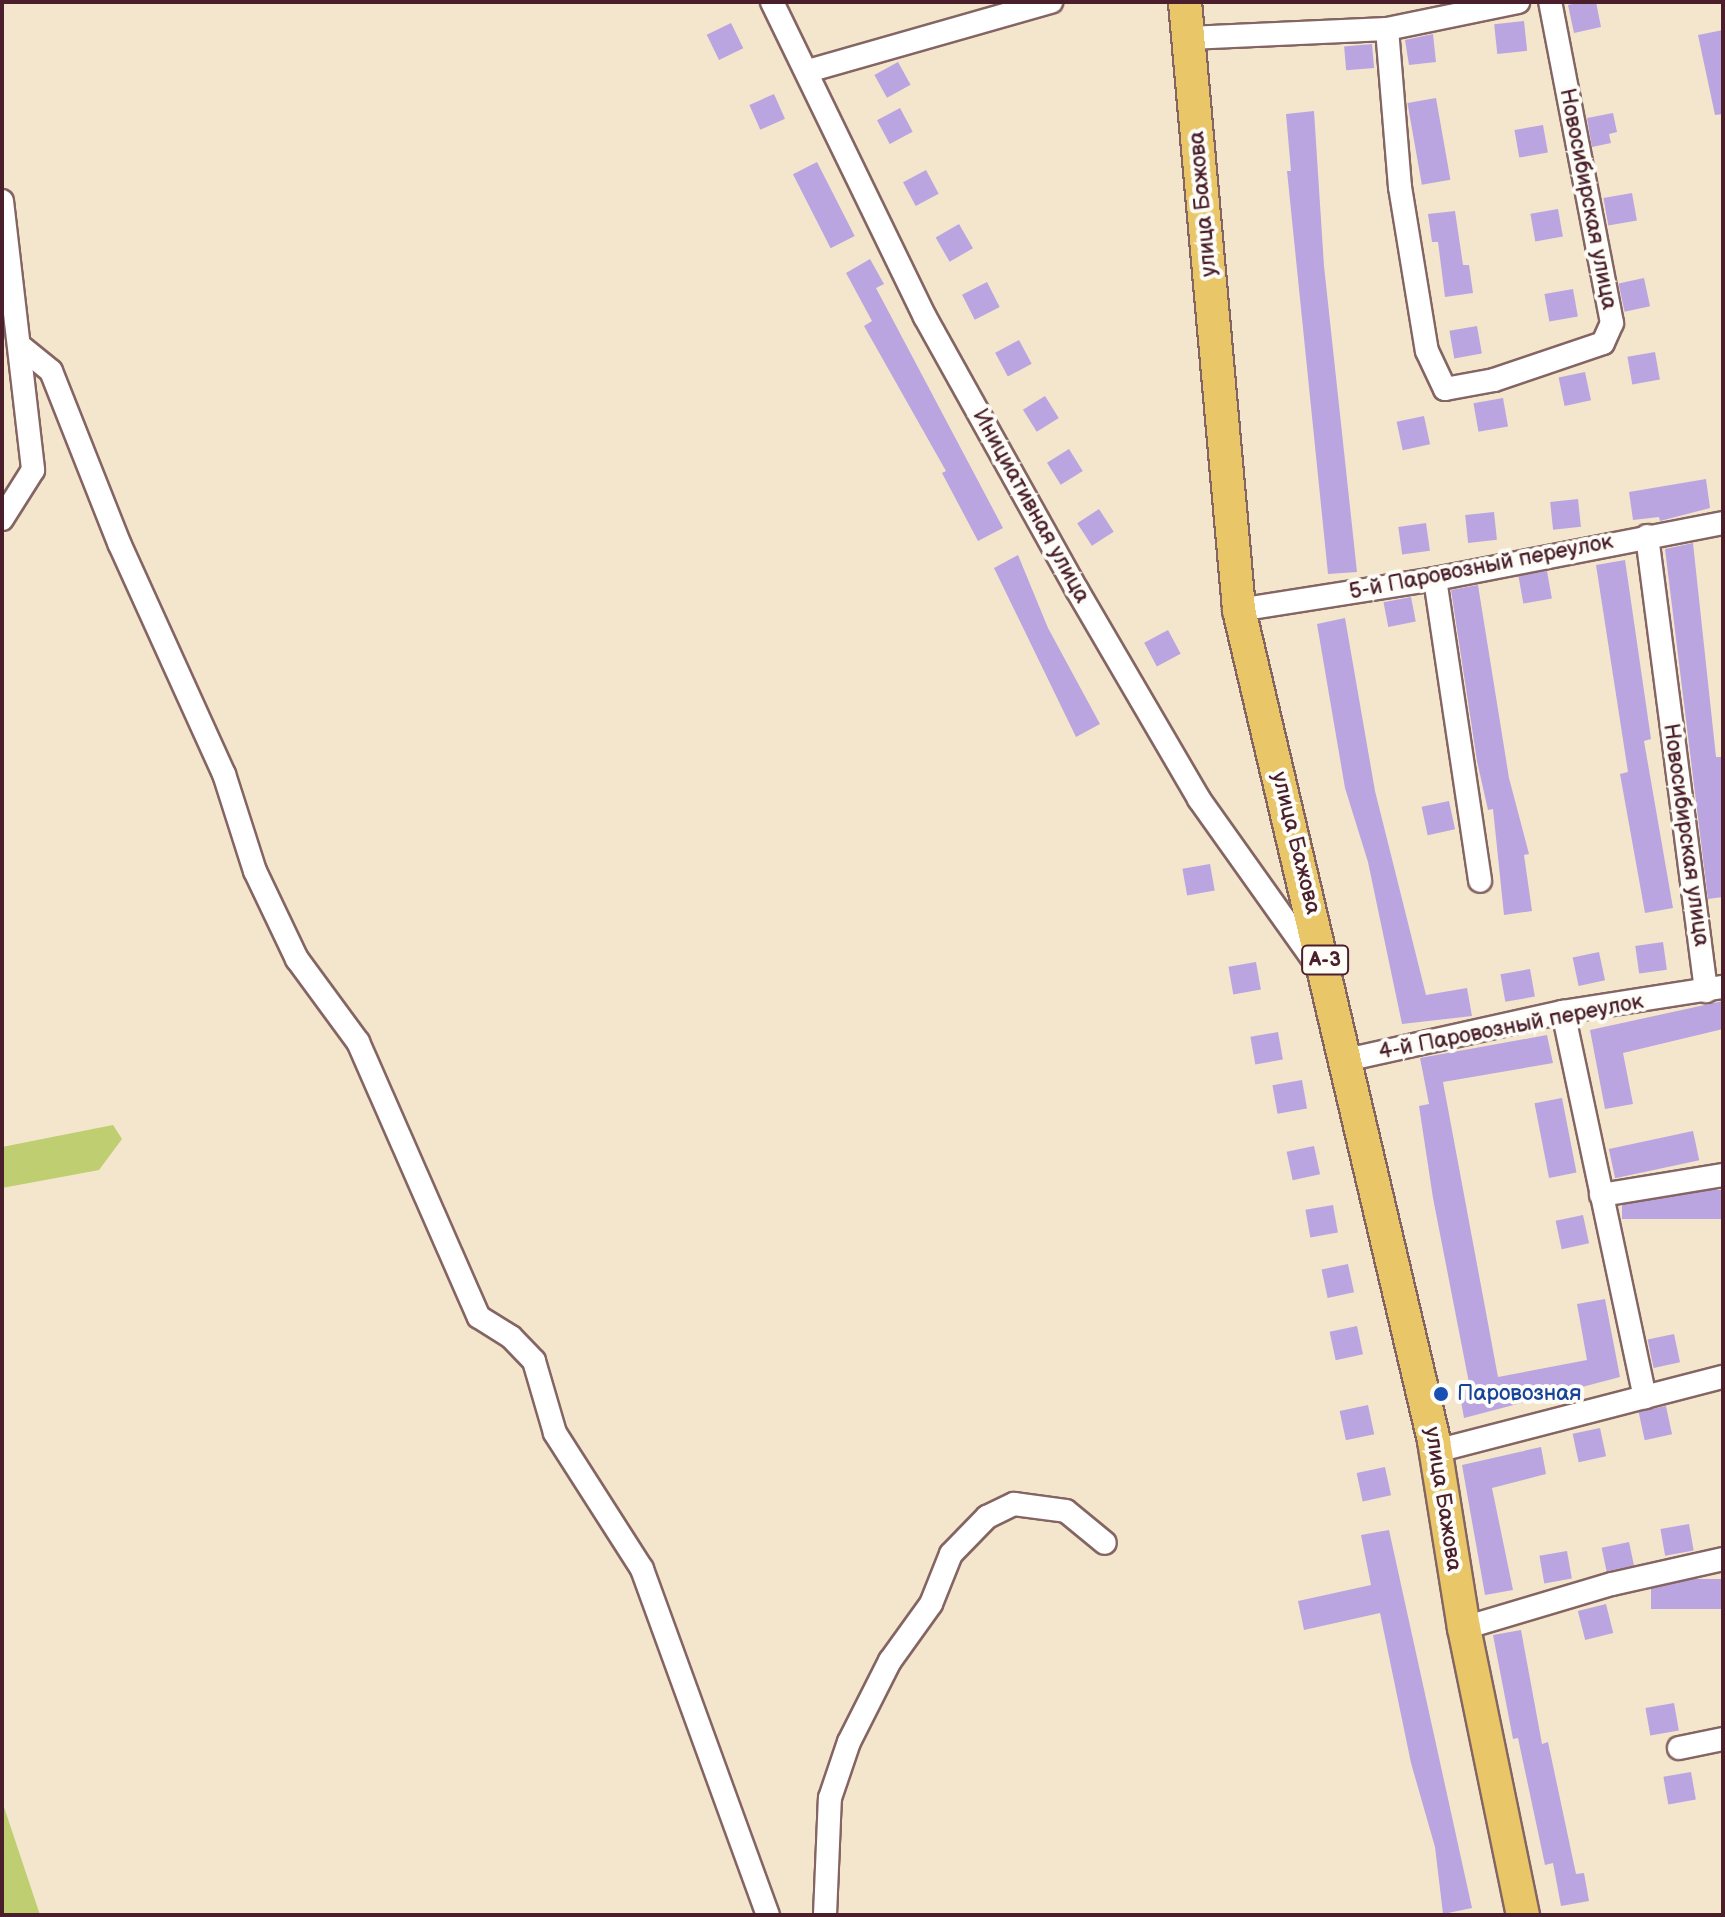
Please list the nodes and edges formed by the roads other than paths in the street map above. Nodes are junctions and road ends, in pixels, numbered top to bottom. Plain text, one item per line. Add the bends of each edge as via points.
1 (772, 2) edge
2 (1051, 2) edge
3 (1185, 2) edge
4 (1518, 2) edge
5 (1550, 2) edge
6 (1387, 29) junction
7 (1189, 38) junction
8 (808, 71) junction
9 (2, 201) edge
10 (19, 345) junction
11 (2, 519) edge
12 (1723, 523) edge
13 (1647, 536) junction
14 (1435, 579) junction
15 (1239, 610) junction
16 (1480, 881) dead end
17 (1331, 986) junction
18 (1715, 989) edge
19 (1563, 1012) junction
20 (1346, 1060) junction
21 (1723, 1175) edge
22 (1601, 1195) junction
23 (1723, 1377) edge
24 (1645, 1397) junction
25 (1436, 1451) junction
26 (1105, 1543) dead end
27 (1723, 1559) edge
28 (1464, 1628) junction
29 (1723, 1739) edge
30 (1679, 1748) dead end
31 (1523, 1913) edge
32 (768, 1915) edge
33 (825, 1915) edge

1 - 8 street, Инициативная улица
2 - 8 street
3 - 7 highway, улица Бажова / A-3
4 - 6 street
5 - 6 street, Новосибирская улица via 1612,323 1603,343 1494,380 1445,389 1427,351 1400,187
6 - 7 street
7 - 15 highway, улица Бажова / A-3
8 - 17 street, Инициативная улица via 925,317 1077,590 1199,799
9 - 10 street
10 - 11 street via 33,470
10 - 32 street via 51,371 120,545 224,774 255,871 297,959 358,1042 479,1317 511,1337 534,1361 555,1433 642,1569
12 - 13 street, 5-й Паровозный переулок
13 - 14 street, 5-й Паровозный переулок
13 - 18 street, Новосибирская улица
14 - 15 street, 5-й Паровозный переулок
14 - 16 street
15 - 17 highway, улица Бажова / A-3
17 - 20 highway, улица Бажова / A-3
18 - 19 street, 4-й Паровозный переулок
19 - 20 street, 4-й Паровозный переулок
19 - 22 street
20 - 25 highway, улица Бажова / A-3
21 - 22 street
22 - 24 street
23 - 24 street
24 - 25 street
25 - 28 highway, улица Бажова / A-3
26 - 33 street via 1066,1511 1014,1504 987,1517 951,1554 931,1604 890,1661 849,1742 830,1798
27 - 28 street via 1612,1584
28 - 31 highway, улица Бажова / A-3
29 - 30 street

